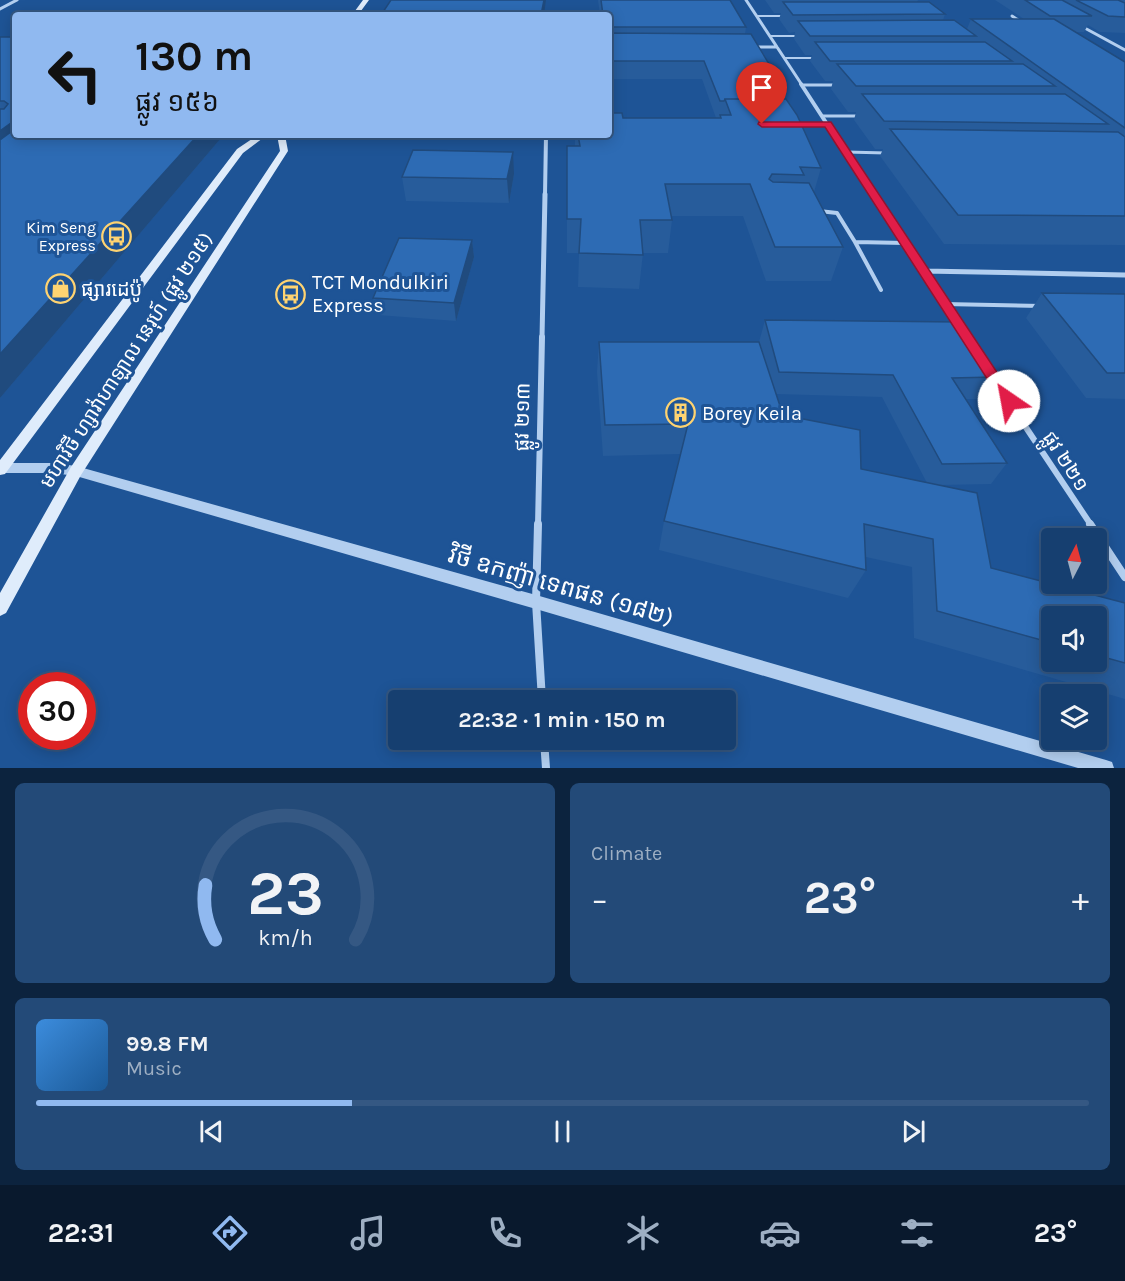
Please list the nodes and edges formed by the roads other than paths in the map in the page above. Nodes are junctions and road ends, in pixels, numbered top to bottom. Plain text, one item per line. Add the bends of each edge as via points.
1 (17, 0) edge
2 (746, 0) edge
3 (0, 9) edge
4 (757, 16) junction
5 (792, 16) edge
6 (1012, 16) edge
7 (1075, 22) edge
8 (1031, 28) edge
9 (770, 36) junction
10 (806, 36) edge
11 (744, 47) edge
12 (777, 47) junction
13 (1125, 50) edge
14 (785, 58) junction
15 (819, 58) edge
16 (802, 85) junction
17 (837, 85) edge
18 (823, 116) junction
19 (869, 116) edge
20 (793, 124) edge
21 (828, 124) junction
22 (259, 138) edge
23 (282, 138) edge
24 (546, 138) edge
25 (846, 152) junction
26 (893, 153) edge
27 (809, 211) edge
28 (855, 242) junction
29 (905, 243) junction
30 (924, 270) junction
31 (1125, 275) edge
32 (881, 291) dead end
33 (944, 304) junction
34 (1052, 306) edge
35 (964, 333) edge
36 (990, 372) edge
37 (0, 468) edge
38 (76, 471) junction
39 (1125, 577) edge
40 (536, 602) junction
41 (0, 608) edge
42 (541, 690) edge
43 (545, 750) edge
44 (546, 768) edge
45 (1106, 768) edge

1 - 3 street
2 - 4 street
4 - 5 lane
4 - 9 street
6 - 8 street
7 - 13 street
9 - 10 lane
9 - 12 street
11 - 12 street
12 - 14 street
14 - 15 lane
14 - 16 street
16 - 17 lane
16 - 18 street
18 - 19 lane
18 - 21 street
20 - 21 street
21 - 25 street
22 - 37 main road, មហាវិថី ហ្សាវ៉ាហាឡាល នេរុហ៍ (ផ្លូវ ២១៥) via 240,151
23 - 38 main road, មហាវិថី ហ្សាវ៉ាហាឡាល នេរុហ៍ (ផ្លូវ ២១៥) via 284,151
24 - 40 street, ផ្លូវ ២១៣
25 - 26 lane
25 - 29 street
27 - 28 lane via 837,213
28 - 29 lane
28 - 32 lane
29 - 30 street
30 - 31 street
30 - 33 street
33 - 34 lane
33 - 35 street
36 - 39 street, ផ្លូវ ២២១
37 - 38 street, វិថី ឧកញ៉ា ទេពផន (១៨២)
38 - 40 street, វិថី ឧកញ៉ា ទេពផន (១៨២)
38 - 41 main road, មហាវិថី ហ្សាវ៉ាហាឡាល នេរុហ៍ (ផ្លូវ ២១៥)
40 - 42 street, ផ្លូវ ២១៣
40 - 45 street, វិថី ឧកញ៉ា ទេពផន (១៨២)
43 - 44 street

